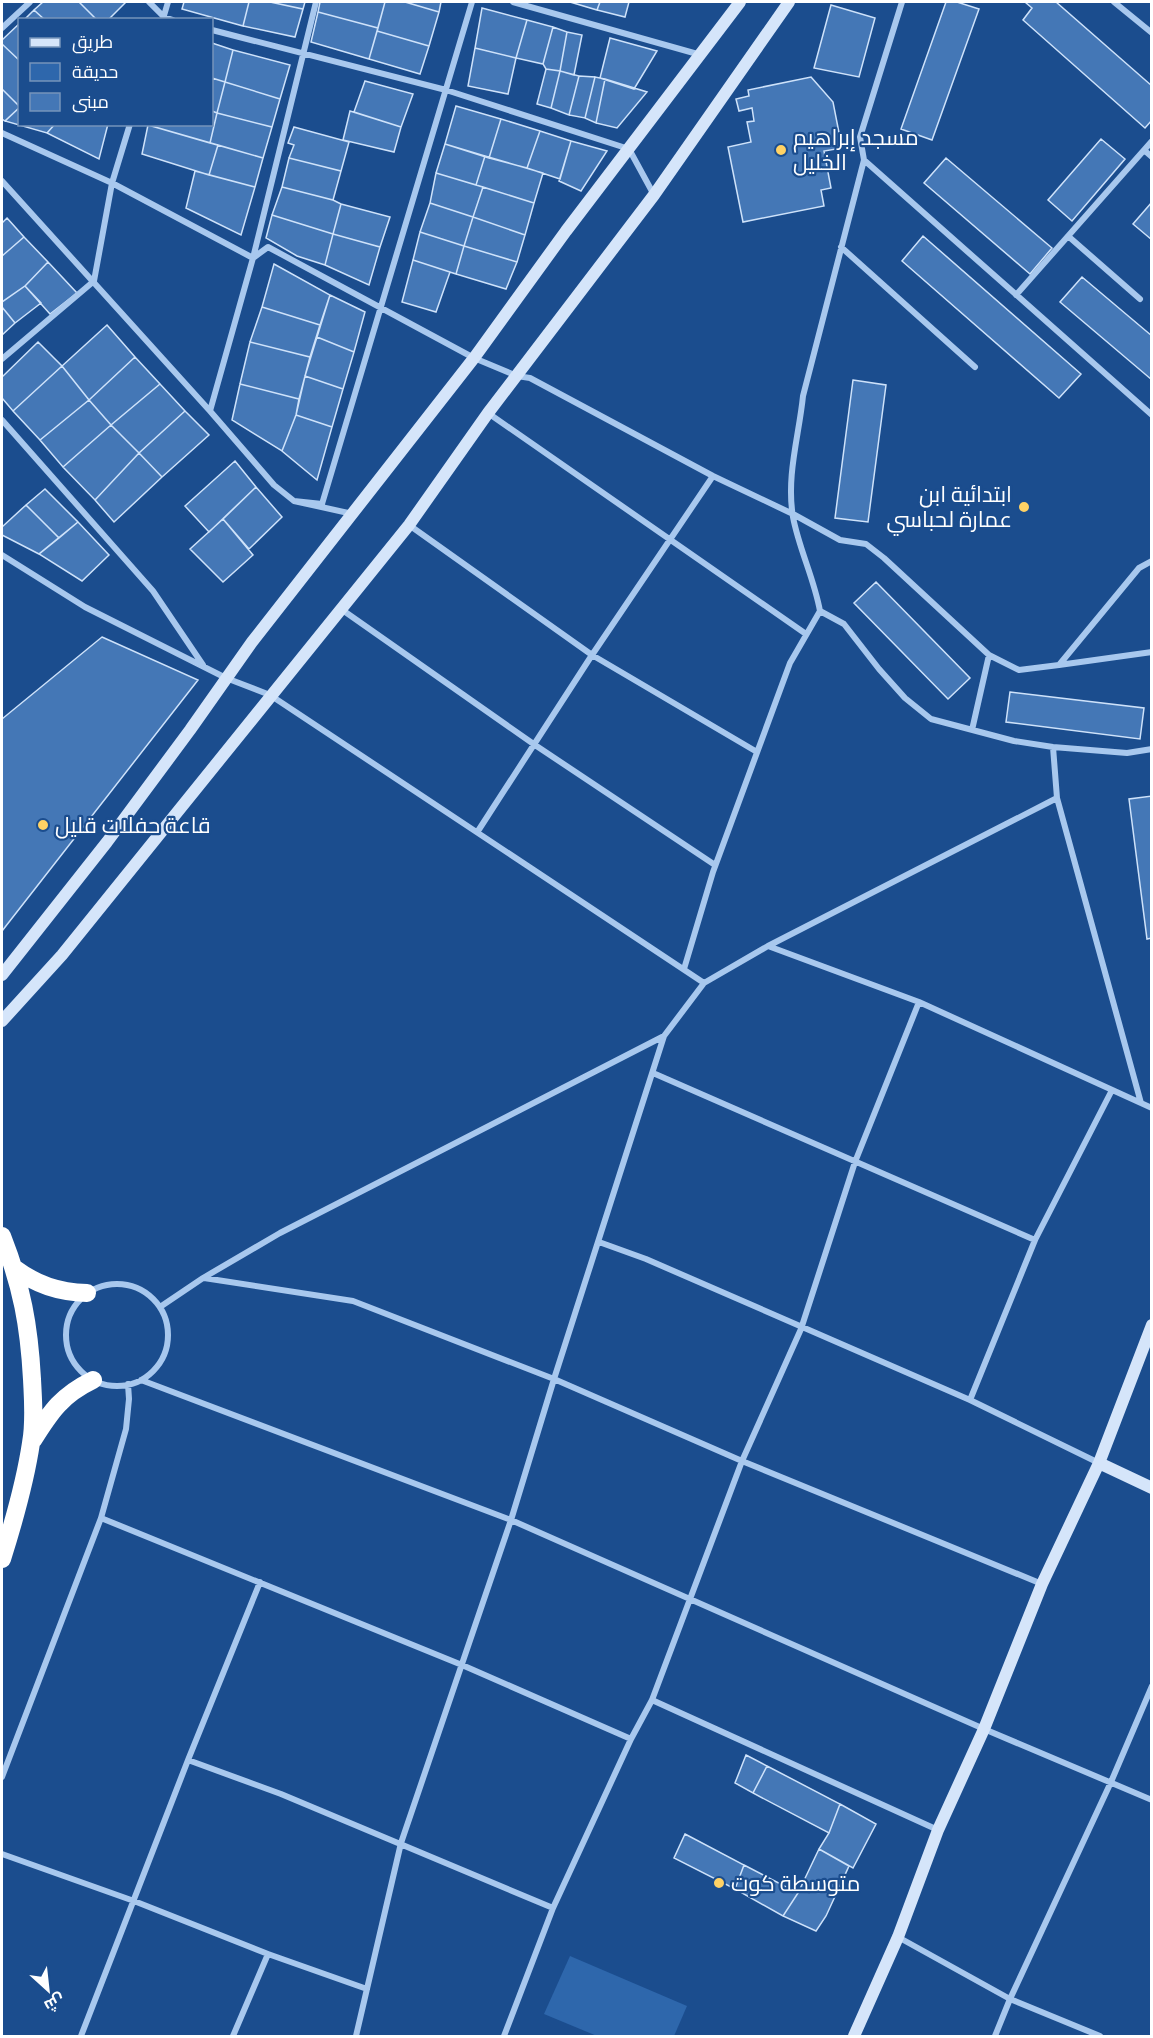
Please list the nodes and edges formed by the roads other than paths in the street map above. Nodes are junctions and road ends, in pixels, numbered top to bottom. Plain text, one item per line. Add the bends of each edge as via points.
1 (30, 2) edge
2 (149, 2) edge
3 (168, 2) edge
4 (316, 2) edge
5 (472, 2) edge
6 (513, 2) edge
7 (740, 2) edge
8 (789, 2) edge
9 (902, 2) edge
10 (1114, 2) edge
11 (163, 18) edge
12 (2, 28) edge
13 (213, 30) edge
14 (1152, 33) edge
15 (301, 54) junction
16 (702, 55) junction
17 (446, 90) junction
18 (129, 126) edge
19 (2, 133) edge
20 (1152, 141) edge
21 (629, 148) junction
22 (1144, 150) junction
23 (1152, 157) edge
24 (864, 160) junction
25 (2, 181) edge
26 (112, 183) junction
27 (654, 195) junction
28 (1068, 236) junction
29 (841, 247) junction
30 (253, 258) junction
31 (94, 281) junction
32 (1016, 295) junction
33 (1140, 299) dead end
34 (382, 308) junction
35 (474, 358) junction
36 (2, 359) edge
37 (975, 367) dead end
38 (517, 376) junction
39 (210, 411) junction
40 (488, 413) junction
41 (1152, 415) edge
42 (2, 420) edge
43 (713, 476) junction
44 (294, 501) junction
45 (353, 514) junction
46 (793, 514) junction
47 (409, 525) junction
48 (672, 539) junction
49 (2, 555) edge
50 (1152, 561) edge
51 (341, 609) junction
52 (820, 611) junction
53 (806, 634) junction
54 (1152, 652) edge
55 (592, 655) junction
56 (988, 655) junction
57 (203, 665) junction
58 (1059, 665) junction
59 (226, 678) junction
60 (270, 695) junction
61 (972, 730) junction
62 (534, 745) junction
63 (1053, 747) junction
64 (1152, 749) edge
65 (757, 752) junction
66 (1057, 798) junction
67 (478, 831) junction
68 (715, 865) junction
69 (768, 946) junction
70 (684, 969) junction
71 (2, 975) edge
72 (704, 983) junction
73 (919, 1002) junction
74 (2, 1021) edge
75 (664, 1036) junction
76 (653, 1073) junction
77 (1112, 1090) junction
78 (1141, 1103) junction
79 (1152, 1107) edge
80 (855, 1162) junction
81 (2, 1236) edge
82 (1035, 1240) junction
83 (599, 1242) junction
84 (14, 1268) junction
85 (203, 1278) junction
86 (87, 1293) junction
87 (160, 1307) junction
88 (1152, 1325) edge
89 (801, 1329) junction
90 (554, 1379) junction
91 (93, 1380) junction
92 (141, 1380) junction
93 (128, 1384) junction
94 (970, 1400) junction
95 (32, 1441) junction
96 (742, 1461) junction
97 (1099, 1463) junction
98 (1152, 1488) edge
99 (101, 1518) junction
100 (511, 1520) junction
101 (2, 1558) edge
102 (260, 1582) junction
103 (1042, 1584) junction
104 (690, 1598) junction
105 (462, 1665) junction
106 (1152, 1686) edge
107 (652, 1700) junction
108 (984, 1729) junction
109 (630, 1739) junction
110 (188, 1760) junction
111 (2, 1776) edge
112 (1111, 1782) junction
113 (1152, 1800) edge
114 (938, 1830) junction
115 (401, 1843) junction
116 (2, 1854) edge
117 (134, 1901) junction
118 (553, 1908) junction
119 (898, 1937) junction
120 (268, 1954) junction
121 (367, 1989) junction
122 (1010, 1999) junction
123 (81, 2037) edge
124 (233, 2037) edge
125 (356, 2037) edge
126 (504, 2037) edge
127 (854, 2037) edge
128 (994, 2037) edge
129 (1100, 2037) edge

1 - 12 street
2 - 11 street
3 - 11 street
4 - 15 street
5 - 17 street
6 - 16 street
7 - 16 main road
8 - 27 main road
9 - 24 street via 860,137
10 - 14 street
13 - 15 street
15 - 17 street
15 - 30 street
16 - 21 main road
17 - 21 street
17 - 34 street
18 - 26 street
19 - 26 street
20 - 22 street
21 - 27 street
21 - 35 main road
22 - 23 street
22 - 28 street
24 - 29 street
24 - 32 street
25 - 31 street
26 - 30 street
26 - 31 street
27 - 38 main road
28 - 32 street
28 - 33 street
29 - 37 street
29 - 46 street via 803,396 791,465
30 - 34 street via 268,246
30 - 39 street
31 - 36 street
31 - 39 street
32 - 41 street
34 - 35 street
34 - 44 street via 322,504
35 - 38 street
35 - 45 main road
38 - 40 main road
38 - 43 street via 530,378
39 - 44 street via 274,485
40 - 47 main road
40 - 48 street
42 - 57 street via 153,591
43 - 46 street
43 - 48 street
44 - 45 street
45 - 59 main road
46 - 52 street
46 - 56 street via 840,540 866,544
47 - 51 main road
47 - 55 street
48 - 53 street
48 - 55 street
49 - 57 street via 85,607
50 - 58 street via 1139,568
51 - 60 main road
51 - 62 street
52 - 53 street
52 - 61 street via 844,624 905,698 931,718
53 - 65 street via 790,663
54 - 58 street
55 - 62 street
55 - 65 street
56 - 58 street via 1019,670
56 - 61 street
57 - 59 street
59 - 60 street
59 - 71 main road via 107,842
60 - 67 street
60 - 74 main road via 62,955
61 - 63 street
62 - 67 street
62 - 68 street
63 - 64 street via 1127,753
63 - 66 street
65 - 68 street
66 - 69 street
66 - 78 street
67 - 70 street
68 - 70 street
69 - 72 street
69 - 73 street
70 - 72 street
72 - 75 street
73 - 77 street
73 - 80 street
75 - 76 street
75 - 85 street via 280,1233
76 - 80 street
76 - 83 street
77 - 78 street
77 - 82 street
78 - 79 street
80 - 82 street
80 - 89 street
81 - 84 highway
82 - 94 street
83 - 89 street
83 - 90 street
84 - 86 highway via 48,1288
84 - 95 highway via 30,1353
85 - 87 street
85 - 90 street via 353,1301
86 - 87 street via 118,1283 135,1286
86 - 91 street via 71,1313 66,1338 70,1355
87 - 92 street via 167,1322 164,1355
88 - 97 main road
89 - 94 street
89 - 96 street
90 - 96 street
90 - 100 street
91 - 93 street via 115,1386
91 - 95 highway via 63,1397
92 - 93 street
92 - 100 street
93 - 99 street via 126,1429
94 - 97 street
95 - 101 highway via 21,1496
96 - 103 street
96 - 104 street
97 - 98 main road
97 - 103 main road
99 - 102 street
99 - 111 street
100 - 104 street
100 - 105 street
102 - 105 street
102 - 110 street
103 - 108 main road
104 - 107 street
104 - 108 street
105 - 109 street
105 - 115 street
106 - 112 street
107 - 109 street
107 - 114 street
108 - 112 street
108 - 114 main road
109 - 118 street
110 - 115 street
110 - 117 street
112 - 113 street
112 - 122 street
114 - 119 main road
115 - 118 street
115 - 121 street
116 - 117 street
117 - 120 street
117 - 123 street
118 - 126 street
119 - 122 street
119 - 127 main road
120 - 121 street
120 - 124 street
121 - 125 street
122 - 128 street
122 - 129 street

